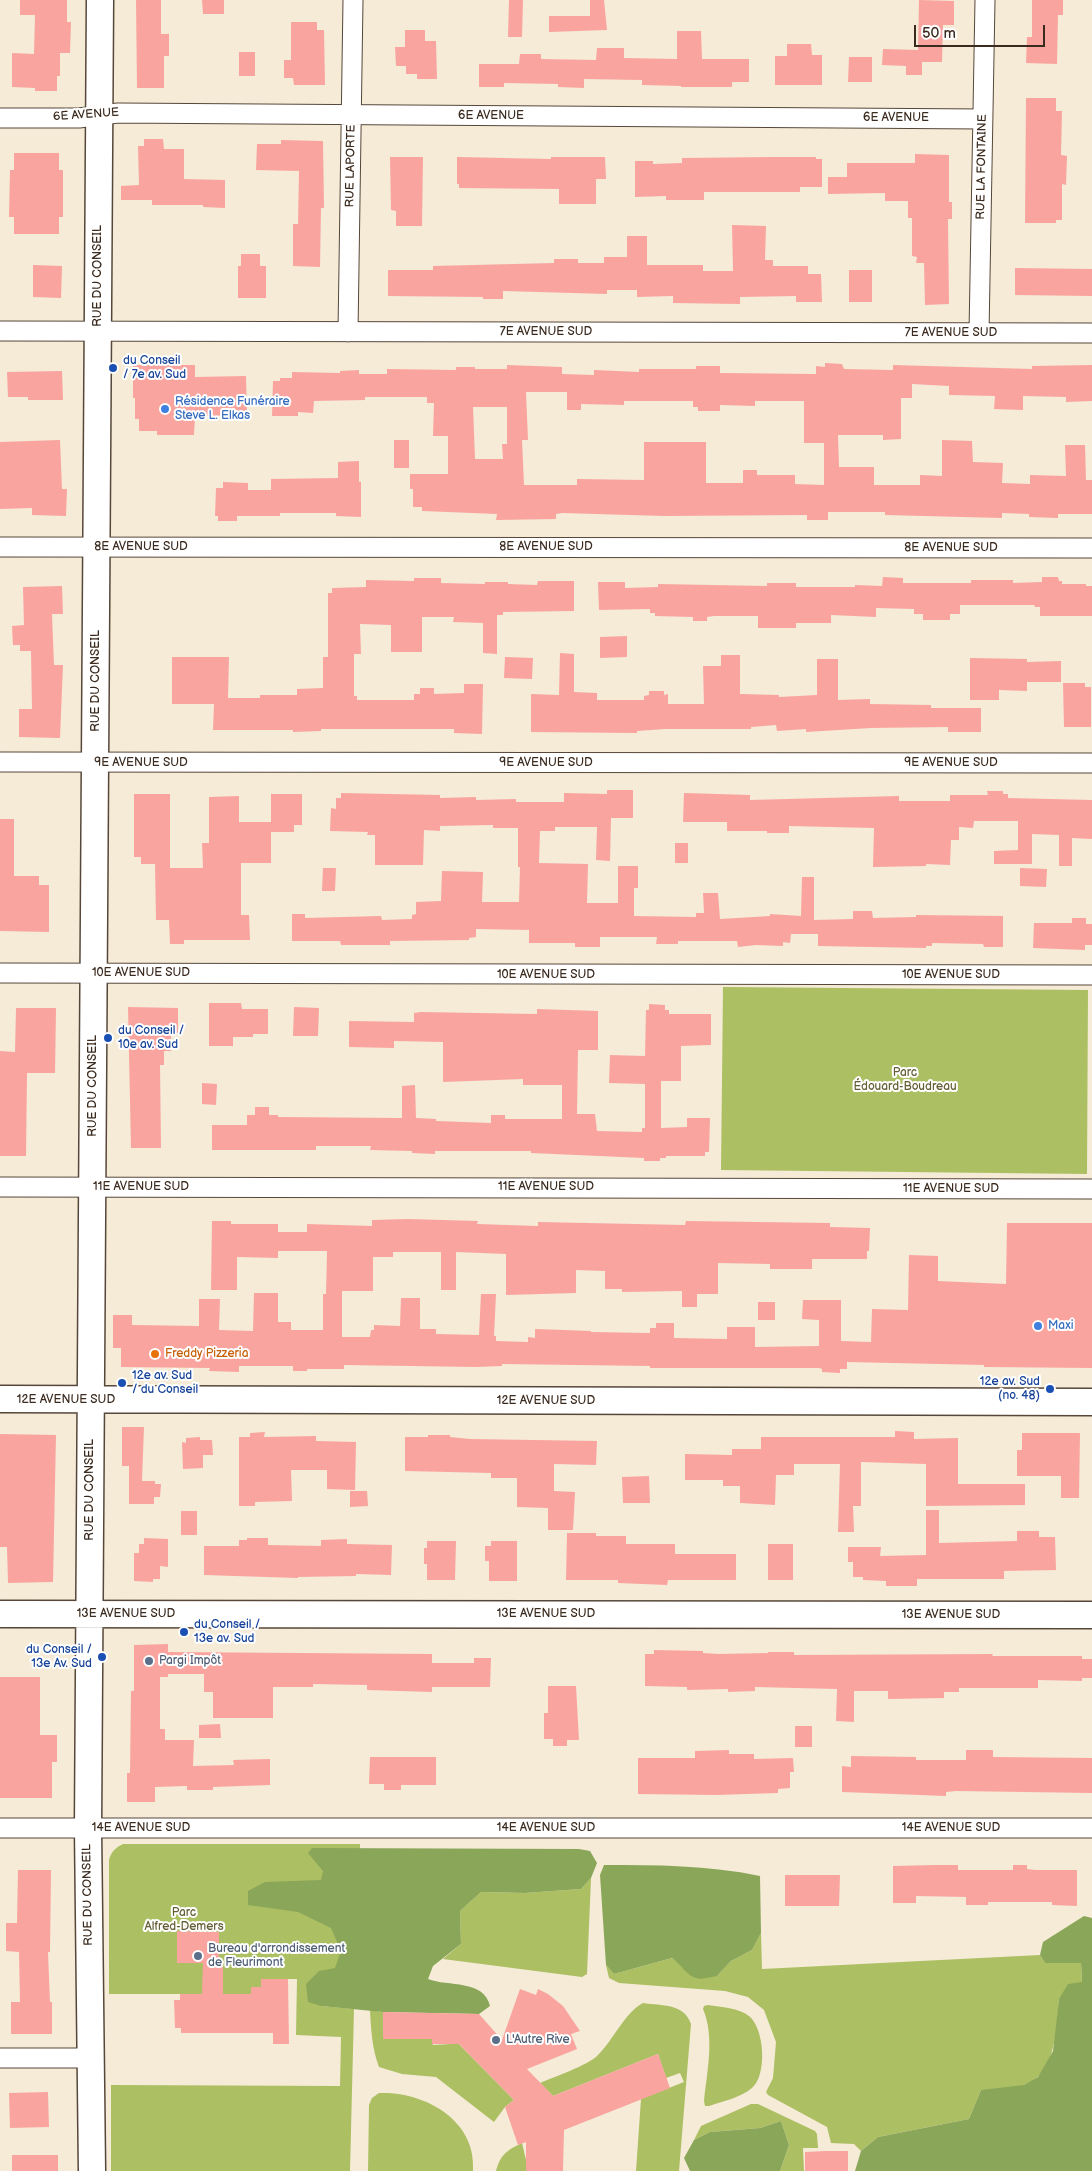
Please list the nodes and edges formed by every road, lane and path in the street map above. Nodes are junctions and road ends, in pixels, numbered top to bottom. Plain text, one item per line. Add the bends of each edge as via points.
1 (100, 0) edge
2 (353, 0) edge
3 (985, 0) edge
4 (98, 115) junction
5 (352, 115) junction
6 (0, 118) edge
7 (983, 118) junction
8 (0, 331) edge
9 (98, 331) junction
10 (348, 332) junction
11 (1092, 333) edge
12 (979, 334) junction
13 (0, 547) edge
14 (97, 547) junction
15 (1092, 548) edge
16 (0, 762) edge
17 (95, 763) junction
18 (1092, 763) edge
19 (0, 973) edge
20 (94, 973) junction
21 (1092, 975) edge
22 (0, 1187) edge
23 (92, 1187) junction
24 (1092, 1189) edge
25 (0, 1399) edge
26 (91, 1400) junction
27 (1092, 1402) edge
28 (0, 1614) edge
29 (89, 1614) junction
30 (1092, 1615) edge
31 (0, 1828) edge
32 (88, 1828) junction
33 (1092, 1828) edge
34 (0, 2058) edge
35 (90, 2058) junction
36 (92, 2171) edge

1 - 4 street, RUE DU CONSEIL
2 - 5 street, RUE LAPORTE
3 - 7 street, RUE LA FONTAINE
4 - 5 street, 6E AVENUE
4 - 6 street, 6E AVENUE
4 - 9 street, RUE DU CONSEIL
5 - 7 street, 6E AVENUE
5 - 10 street, RUE LAPORTE
7 - 12 street, RUE LA FONTAINE
8 - 9 street, 7E AVENUE SUD
9 - 10 street, 7E AVENUE SUD
9 - 14 street, RUE DU CONSEIL
10 - 12 street, 7E AVENUE SUD
11 - 12 street, 7E AVENUE SUD
13 - 14 street, 8E AVENUE SUD
14 - 15 street, 8E AVENUE SUD
14 - 17 street, RUE DU CONSEIL
16 - 17 street, 9E AVENUE SUD
17 - 18 street, 9E AVENUE SUD
17 - 20 street, RUE DU CONSEIL
19 - 20 street, 10E AVENUE SUD
20 - 21 street, 10E AVENUE SUD
20 - 23 street, RUE DU CONSEIL
22 - 23 street, 11E AVENUE SUD
23 - 24 street, 11E AVENUE SUD
23 - 26 street, RUE DU CONSEIL
25 - 26 street, 12E AVENUE SUD
26 - 27 street, 12E AVENUE SUD
26 - 29 street, RUE DU CONSEIL
28 - 29 street, 13E AVENUE SUD
29 - 30 street, 13E AVENUE SUD
29 - 32 street, RUE DU CONSEIL
31 - 32 street, 14E AVENUE SUD
32 - 33 street, 14E AVENUE SUD
32 - 35 street, RUE DU CONSEIL
34 - 35 street
35 - 36 street, RUE DU CONSEIL

